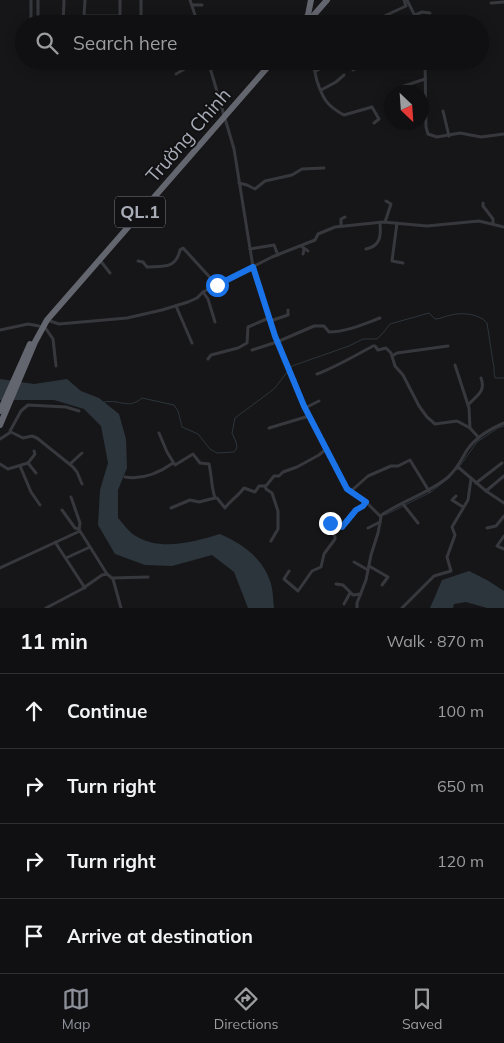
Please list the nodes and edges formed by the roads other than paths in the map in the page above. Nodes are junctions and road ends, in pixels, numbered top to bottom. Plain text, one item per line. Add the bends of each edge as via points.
1 (31, 0) edge
2 (38, 0) edge
3 (64, 0) edge
4 (84, 0) edge
5 (120, 0) edge
6 (141, 0) edge
7 (190, 0) edge
8 (311, 0) edge
9 (327, 0) edge
10 (406, 0) edge
11 (504, 2) edge
12 (491, 3) dead end
13 (192, 4) junction
14 (202, 5) dead end
15 (430, 13) dead end
16 (31, 15) edge
17 (38, 15) edge
18 (63, 15) edge
19 (84, 15) edge
20 (120, 15) edge
21 (141, 15) edge
22 (195, 15) edge
23 (307, 15) edge
24 (314, 15) edge
25 (387, 15) edge
26 (414, 15) edge
27 (417, 15) edge
28 (183, 70) edge
29 (211, 70) edge
30 (260, 70) edge
31 (265, 70) edge
32 (425, 70) edge
33 (316, 71) edge
34 (176, 74) dead end
35 (344, 75) dead end
36 (425, 79) junction
37 (407, 85) edge
38 (425, 85) edge
39 (321, 90) junction
40 (443, 111) dead end
41 (223, 114) junction
42 (374, 123) dead end
43 (427, 130) edge
44 (504, 134) edge
45 (449, 136) junction
46 (324, 168) dead end
47 (239, 183) junction
48 (386, 201) dead end
49 (483, 203) dead end
50 (345, 217) dead end
51 (385, 222) junction
52 (380, 223) junction
53 (397, 223) junction
54 (493, 224) junction
55 (342, 226) junction
56 (504, 227) edge
57 (250, 249) junction
58 (305, 249) junction
59 (366, 249) dead end
60 (302, 254) dead end
61 (278, 255) junction
62 (99, 259) junction
63 (138, 261) dead end
64 (403, 263) dead end
65 (253, 267) junction
66 (110, 273) dead end
67 (217, 285) junction
68 (203, 292) junction
69 (176, 306) junction
70 (288, 310) dead end
71 (380, 318) dead end
72 (270, 320) junction
73 (215, 322) dead end
74 (43, 324) junction
75 (0, 330) edge
76 (277, 342) junction
77 (192, 343) dead end
78 (448, 346) dead end
79 (252, 350) dead end
80 (392, 356) junction
81 (208, 359) dead end
82 (455, 365) dead end
83 (56, 366) dead end
84 (20, 372) junction
85 (317, 374) dead end
86 (481, 378) dead end
87 (319, 401) dead end
88 (468, 405) junction
89 (305, 408) junction
90 (0, 411) edge
91 (78, 411) dead end
92 (309, 416) junction
93 (1, 422) edge
94 (504, 423) edge
95 (269, 428) dead end
96 (470, 428) junction
97 (10, 432) junction
98 (159, 433) dead end
99 (0, 438) edge
100 (479, 438) junction
101 (326, 449) junction
102 (34, 452) dead end
103 (82, 453) dead end
104 (28, 463) junction
105 (173, 463) junction
106 (502, 463) dead end
107 (0, 464) edge
108 (70, 464) junction
109 (20, 466) junction
110 (459, 468) junction
111 (36, 473) dead end
112 (504, 476) edge
113 (125, 477) dead end
114 (471, 479) junction
115 (476, 483) junction
116 (82, 484) dead end
117 (265, 486) junction
118 (429, 491) junction
119 (486, 491) junction
120 (350, 492) junction
121 (456, 496) dead end
122 (71, 497) dead end
123 (215, 498) junction
124 (366, 502) junction
125 (504, 503) edge
126 (403, 504) junction
127 (40, 505) dead end
128 (463, 507) junction
129 (170, 508) dead end
130 (62, 510) dead end
131 (380, 516) junction
132 (504, 516) edge
133 (381, 521) junction
134 (418, 523) dead end
135 (368, 528) dead end
136 (486, 528) dead end
137 (79, 530) junction
138 (504, 536) edge
139 (271, 541) dead end
140 (55, 542) junction
141 (90, 547) junction
142 (504, 549) edge
143 (66, 558) junction
144 (354, 562) dead end
145 (0, 568) edge
146 (369, 568) junction
147 (289, 571) dead end
148 (107, 574) junction
149 (148, 576) dead end
150 (112, 578) junction
151 (336, 584) dead end
152 (382, 585) dead end
153 (85, 588) junction
154 (350, 593) junction
155 (361, 593) junction
156 (344, 604) dead end
157 (46, 608) edge
158 (121, 608) edge
159 (357, 608) edge
160 (402, 608) edge

1 - 16 street
2 - 17 street
3 - 18 street
4 - 19 street
5 - 20 street
6 - 21 street
7 - 13 street
8 - 23 highway
9 - 24 highway
10 - 25 street via 406,6
10 - 26 street
11 - 12 street
13 - 14 street
13 - 22 street
15 - 27 street
28 - 34 street
29 - 41 street
30 - 41 highway, Trường Chinh / QL.1
31 - 41 highway, Trường Chinh / QL.1
32 - 36 street
33 - 39 street
35 - 39 street
36 - 37 street
36 - 38 street
39 - 42 street via 327,105 343,114 372,107 379,119
40 - 45 street
41 - 47 street via 234,149
41 - 62 highway, Trường Chinh / QL.1
41 - 74 highway, Trường Chinh / QL.1 via 57,300
43 - 45 street via 434,137
44 - 45 street via 486,137 462,133
46 - 47 street via 302,169 292,175 265,181 256,189
47 - 57 street
48 - 51 street via 391,204
49 - 54 street
50 - 55 street via 340,220
51 - 52 street
51 - 53 street
52 - 55 street
52 - 59 street via 379,242
53 - 54 street via 426,226 479,221
53 - 64 street via 392,262
54 - 56 street
55 - 58 street via 320,234
57 - 61 street via 274,245
57 - 65 street
58 - 60 street
58 - 61 street
61 - 65 street
62 - 66 street
62 - 74 highway, Trường Chinh / QL.1
63 - 67 street via 148,267 166,266 184,248
65 - 67 street
65 - 72 street
67 - 68 street
68 - 69 street via 197,298
68 - 73 street via 208,297
69 - 74 street via 128,318
69 - 77 street
70 - 72 street via 288,315
71 - 76 street via 337,332 314,326
72 - 76 street
72 - 81 street via 248,327 247,344 211,355
74 - 75 street
74 - 83 street via 53,339
74 - 84 highway, Trường Chinh / QL.1
76 - 79 street
76 - 89 street
78 - 80 street
80 - 85 street via 386,348 378,350 373,346
80 - 96 street via 395,366 435,424 457,421
82 - 88 street
84 - 90 highway, QL.1
84 - 93 highway, QL.1
86 - 88 street via 483,389
87 - 89 street
88 - 96 street
89 - 92 street
91 - 97 street via 66,407 28,405 20,411
92 - 95 street
92 - 101 street
94 - 100 street
96 - 100 street
97 - 99 street
97 - 108 street via 23,438 37,438
98 - 105 street
100 - 110 street via 468,449
101 - 117 street via 280,476 274,476
101 - 120 street
102 - 104 street
103 - 108 street
104 - 109 street
104 - 111 street
105 - 113 street via 147,476
105 - 123 street via 176,465 193,454 200,463 209,464
106 - 115 street
107 - 109 street via 8,469
108 - 116 street
109 - 127 street
110 - 114 street
110 - 118 street
112 - 119 street
114 - 115 street
114 - 128 street
115 - 119 street
117 - 123 street via 258,486 255,492 244,488 226,508
117 - 139 street via 272,493 278,511 278,529
118 - 120 street via 410,460 368,476
118 - 126 street
119 - 125 street
120 - 124 street
121 - 128 street via 452,500
122 - 137 street via 80,523
123 - 129 street via 199,502 190,500
124 - 131 street
124 - 147 street via 342,527 329,524 327,528 335,540 324,555 321,567 312,571 298,591 284,579
126 - 131 street
126 - 134 street
128 - 160 street via 452,526 455,535 447,557 451,571 434,576
130 - 137 street
131 - 133 street
132 - 136 street via 496,526
133 - 135 street
133 - 146 street
137 - 140 street
137 - 141 street
138 - 142 street via 497,546
140 - 143 street
140 - 145 street
141 - 143 street
141 - 148 street
143 - 153 street
144 - 146 street
146 - 152 street via 388,577
146 - 155 street
148 - 150 street
148 - 153 street
149 - 150 street
150 - 158 street
151 - 154 street via 343,585
153 - 157 street
154 - 155 street via 354,596
154 - 156 street
155 - 159 street

